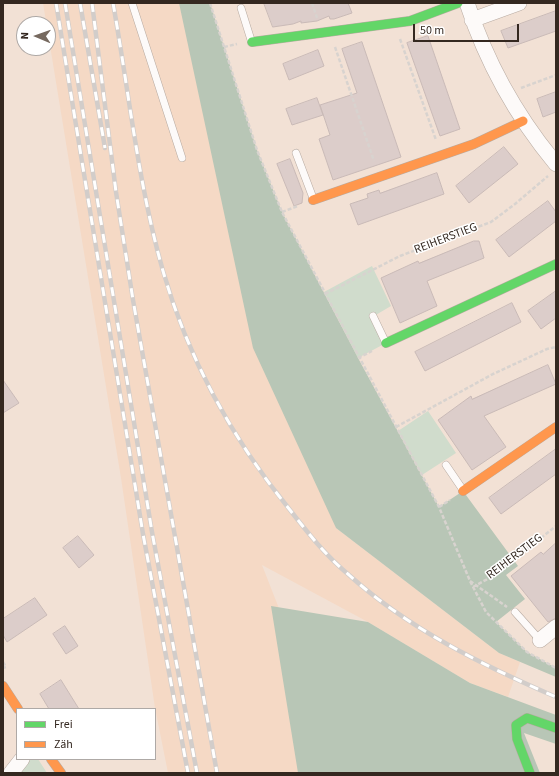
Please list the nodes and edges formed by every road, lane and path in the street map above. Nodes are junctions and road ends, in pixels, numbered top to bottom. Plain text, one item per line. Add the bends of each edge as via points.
1 (132, 3) edge
2 (210, 3) edge
3 (458, 3) edge
4 (466, 3) edge
5 (520, 3) edge
6 (241, 8) dead end
7 (472, 20) junction
8 (394, 24) junction
9 (329, 32) junction
10 (252, 42) joint
11 (556, 75) edge
12 (508, 93) junction
13 (523, 121) junction
14 (296, 153) dead end
15 (442, 155) junction
16 (182, 158) dead end
17 (554, 164) edge
18 (379, 177) junction
19 (313, 200) joint
20 (556, 264) edge
21 (325, 294) junction
22 (373, 316) dead end
23 (386, 343) joint
24 (556, 348) edge
25 (396, 427) junction
26 (556, 427) edge
27 (446, 465) dead end
28 (463, 491) joint
29 (556, 526) edge
30 (475, 586) junction
31 (515, 612) joint
32 (556, 627) edge
33 (540, 640) joint
34 (3, 662) edge
35 (556, 668) edge
36 (3, 669) edge
37 (3, 686) edge
38 (17, 708) edge
39 (556, 728) edge
40 (21, 760) edge
41 (52, 760) edge
42 (11, 773) edge
43 (60, 773) edge
44 (530, 773) edge

1 - 16 lane
2 - 21 path via 257,150 282,212
3 - 8 street via 410,22
4 - 7 street
5 - 7 street
6 - 10 lane
7 - 12 street
8 - 9 street
8 - 15 path
9 - 10 street
9 - 18 path
11 - 12 path
12 - 13 street
13 - 15 street via 474,144
13 - 17 street
14 - 19 lane
15 - 18 street
17 - 21 path, REIHERSTIEG via 515,204 491,222 400,256
18 - 19 street
20 - 23 street
21 - 25 path
22 - 23 lane
24 - 25 path via 547,349 493,374
25 - 30 path via 439,507 470,581
26 - 28 street
27 - 28 lane
29 - 30 path, REIHERSTIEG via 494,576
30 - 31 path
30 - 35 path via 486,612 527,652
31 - 33 lane
32 - 33 street
34 - 36 path via 6,667
37 - 38 street
39 - 44 street via 527,718 516,725 517,739
40 - 42 street
41 - 43 street

